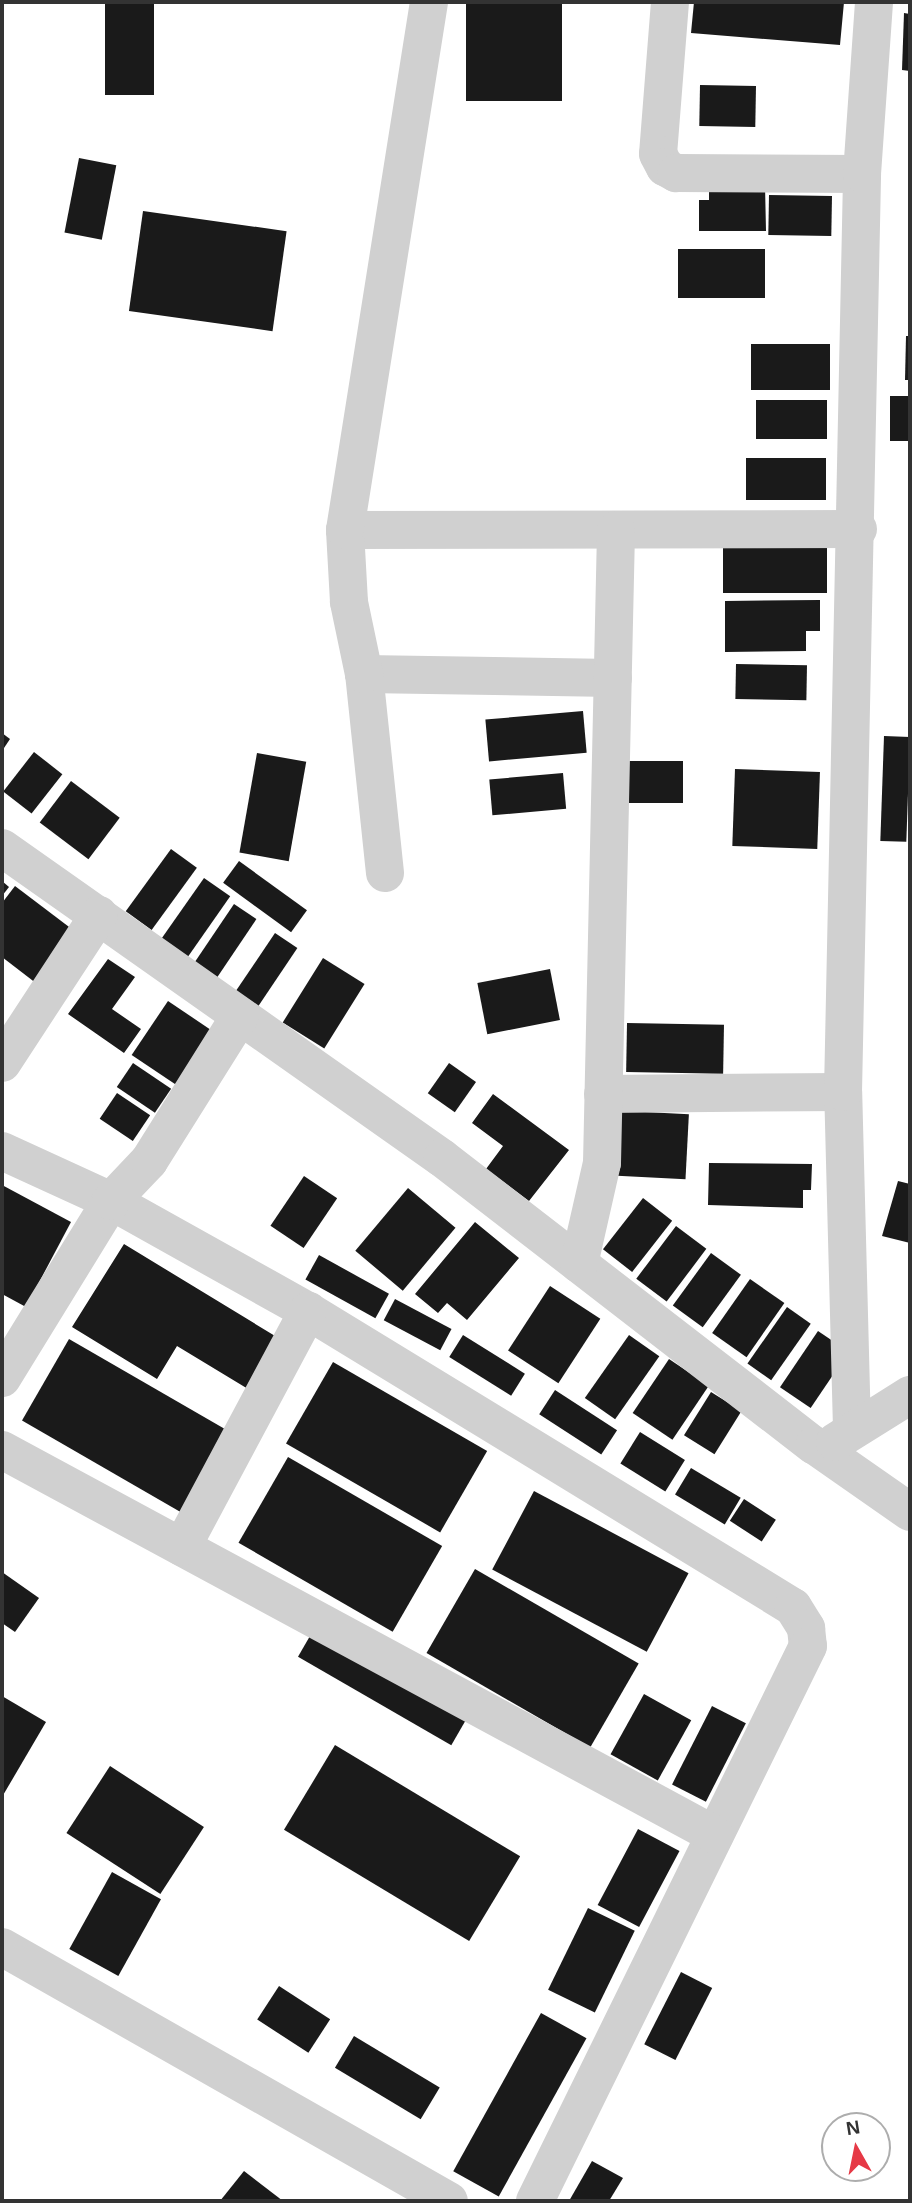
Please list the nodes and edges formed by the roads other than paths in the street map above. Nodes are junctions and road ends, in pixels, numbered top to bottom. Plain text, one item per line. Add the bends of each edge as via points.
1 (429, 2) edge
2 (670, 2) edge
3 (874, 2) edge
4 (862, 174) junction
5 (858, 529) junction
6 (345, 530) junction
7 (617, 530) junction
8 (364, 674) junction
9 (613, 678) junction
10 (2, 848) edge
11 (385, 873) dead end
12 (99, 915) junction
13 (240, 1016) junction
14 (2, 1063) edge
15 (843, 1092) junction
16 (603, 1094) junction
17 (2, 1151) edge
18 (111, 1201) junction
19 (579, 1264) junction
20 (308, 1311) junction
21 (2, 1378) edge
22 (910, 1395) edge
23 (837, 1440) junction
24 (2, 1450) edge
25 (910, 1512) edge
26 (182, 1547) junction
27 (715, 1835) junction
28 (2, 1947) edge
29 (449, 2201) edge
30 (535, 2201) edge

1 - 6 street
2 - 4 street via 658,154 665,167 676,173
3 - 4 street
4 - 5 street
5 - 7 street
5 - 15 street
6 - 7 street
6 - 8 street via 349,602
7 - 9 street
8 - 9 street
8 - 11 street
9 - 16 street
10 - 12 street
12 - 13 street
12 - 14 street
13 - 18 street via 149,1161
13 - 19 street via 442,1158
15 - 16 street
15 - 23 street
16 - 19 street via 602,1163
17 - 18 street
18 - 20 street
18 - 21 street
19 - 23 street
20 - 26 street
20 - 27 street via 793,1607 806,1628 808,1646
22 - 23 street
23 - 25 street
24 - 26 street
26 - 27 street
27 - 30 street
28 - 29 street

